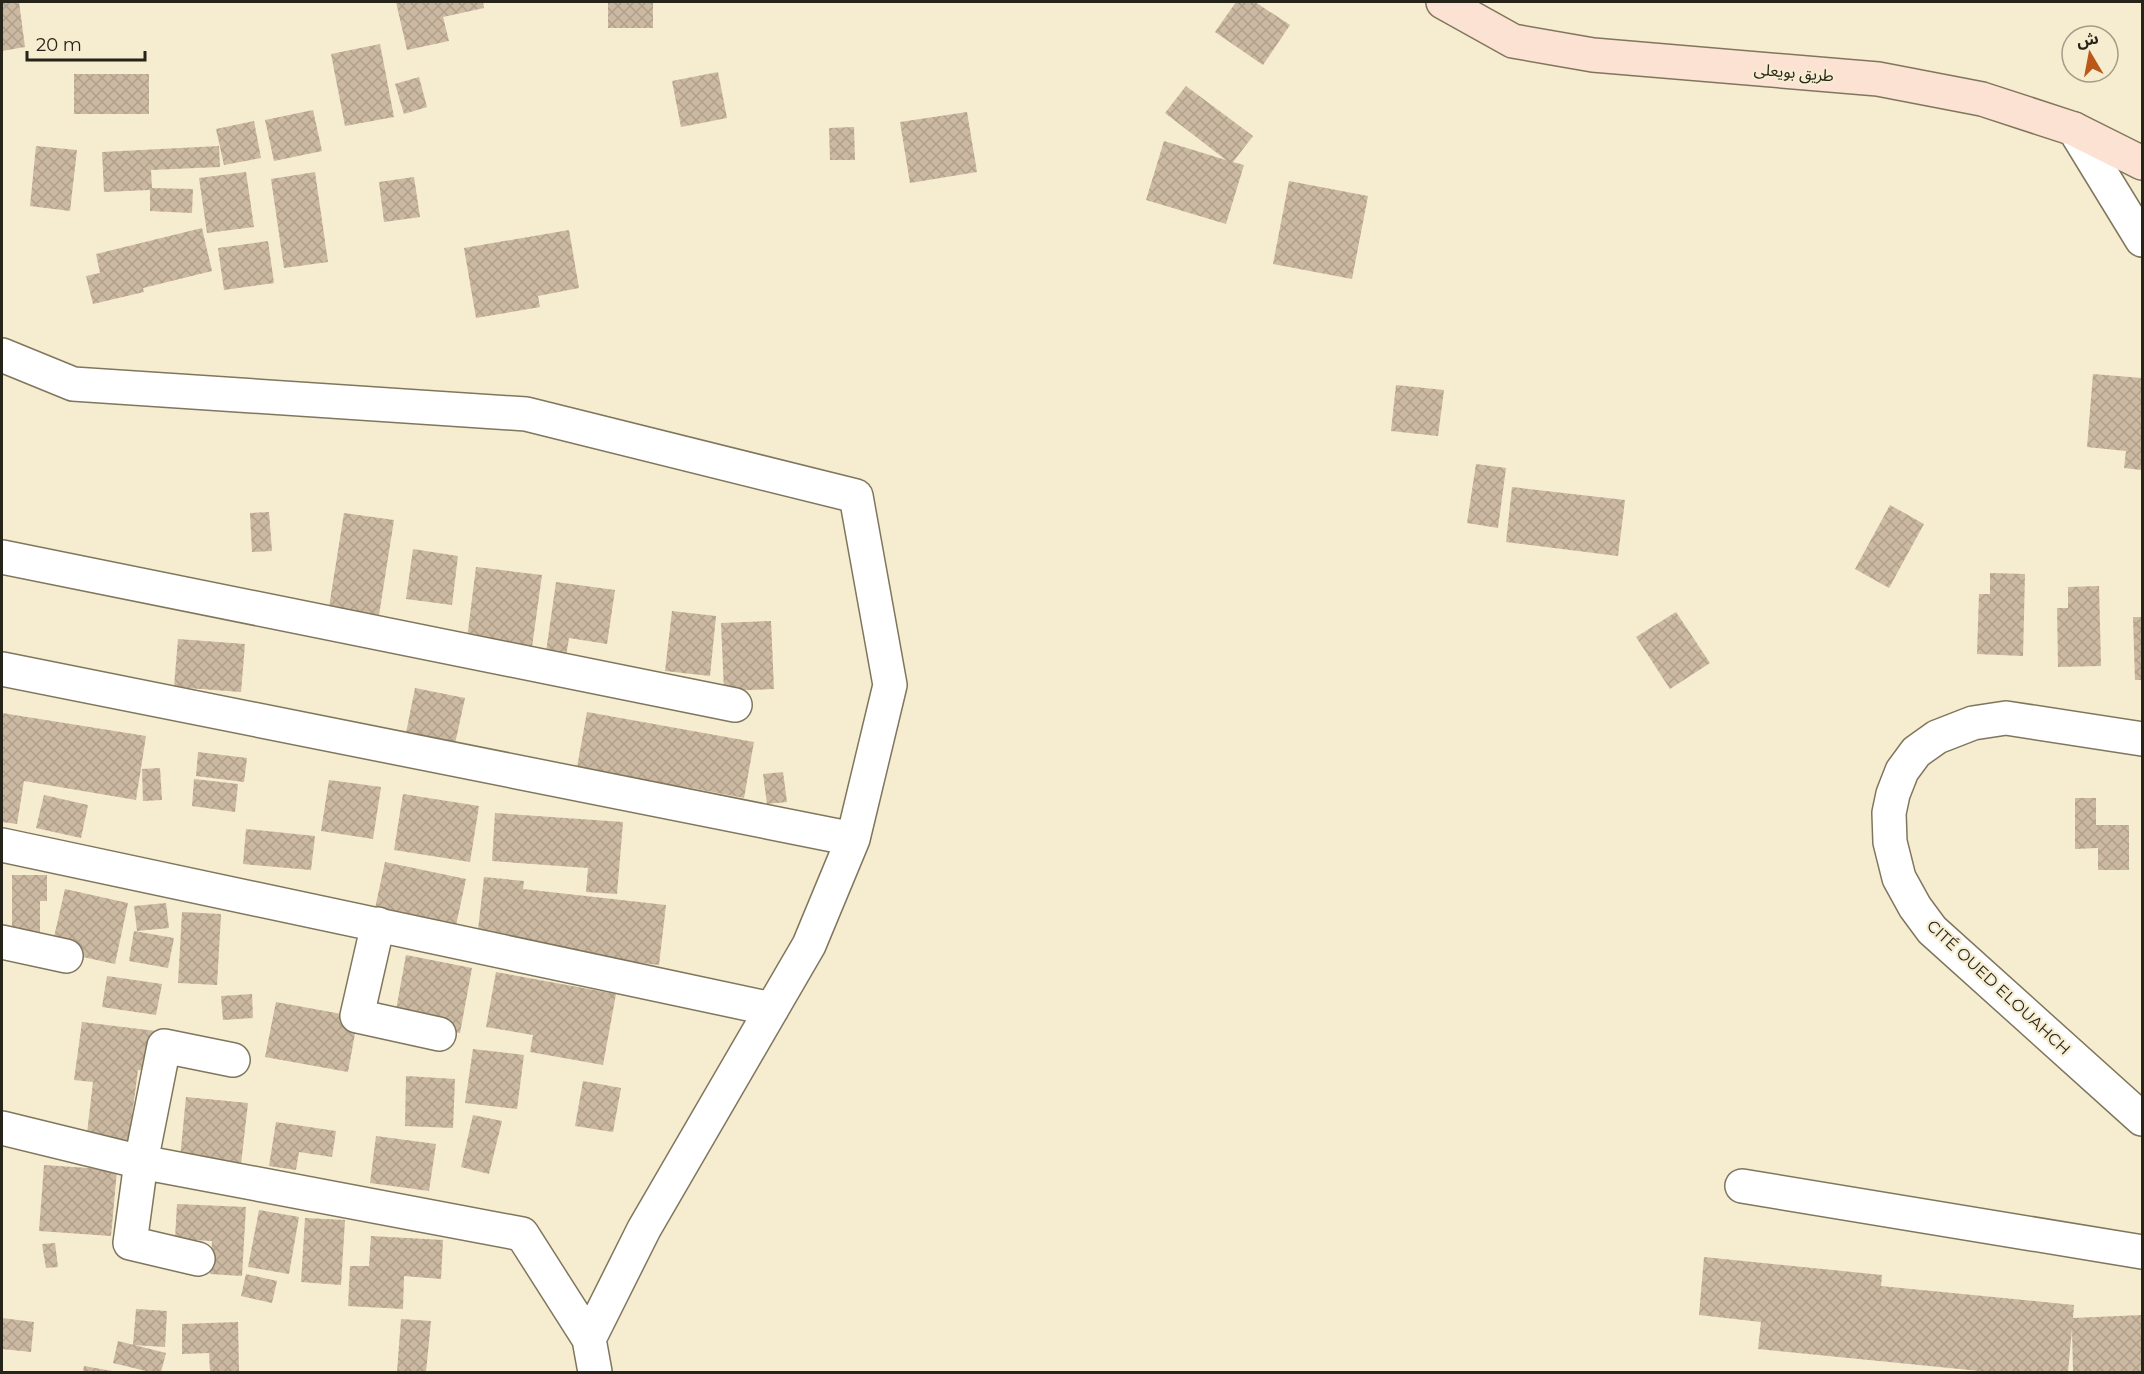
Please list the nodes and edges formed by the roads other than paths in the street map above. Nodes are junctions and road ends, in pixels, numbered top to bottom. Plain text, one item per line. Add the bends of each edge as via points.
1 (1443, 2) edge
2 (2074, 129) junction
3 (2142, 163) edge
4 (2142, 240) edge
5 (2, 355) edge
6 (2, 556) edge
7 (2, 669) edge
8 (735, 705) dead end
9 (2142, 739) edge
10 (854, 839) junction
11 (2, 847) edge
12 (378, 924) junction
13 (2, 942) edge
14 (66, 956) dead end
15 (771, 1009) junction
16 (439, 1034) dead end
17 (233, 1060) dead end
18 (2142, 1119) edge
19 (2, 1128) edge
20 (141, 1162) junction
21 (1742, 1186) dead end
22 (2142, 1252) edge
23 (198, 1258) dead end
24 (589, 1340) junction
25 (596, 1372) edge

1 - 2 main road, طريق بويعلى via 1513,41 1593,55 1878,79 1982,99
2 - 3 main road, طريق بويعلى
2 - 4 street
5 - 10 street via 73,384 526,414 856,496 890,685
6 - 8 street
7 - 10 street
9 - 18 street, CITÉ OUED ELOUAHCH via 2006,718 1973,723 1937,737 1916,752 1902,771 1889,813 1890,842 1899,878 1932,930
10 - 15 street via 809,945
11 - 12 street
12 - 15 street
12 - 16 street via 357,1016
13 - 14 street
15 - 24 street via 644,1229
17 - 20 street via 164,1046
19 - 20 street
20 - 23 street via 130,1243
20 - 24 street via 522,1234
21 - 22 street
24 - 25 street

